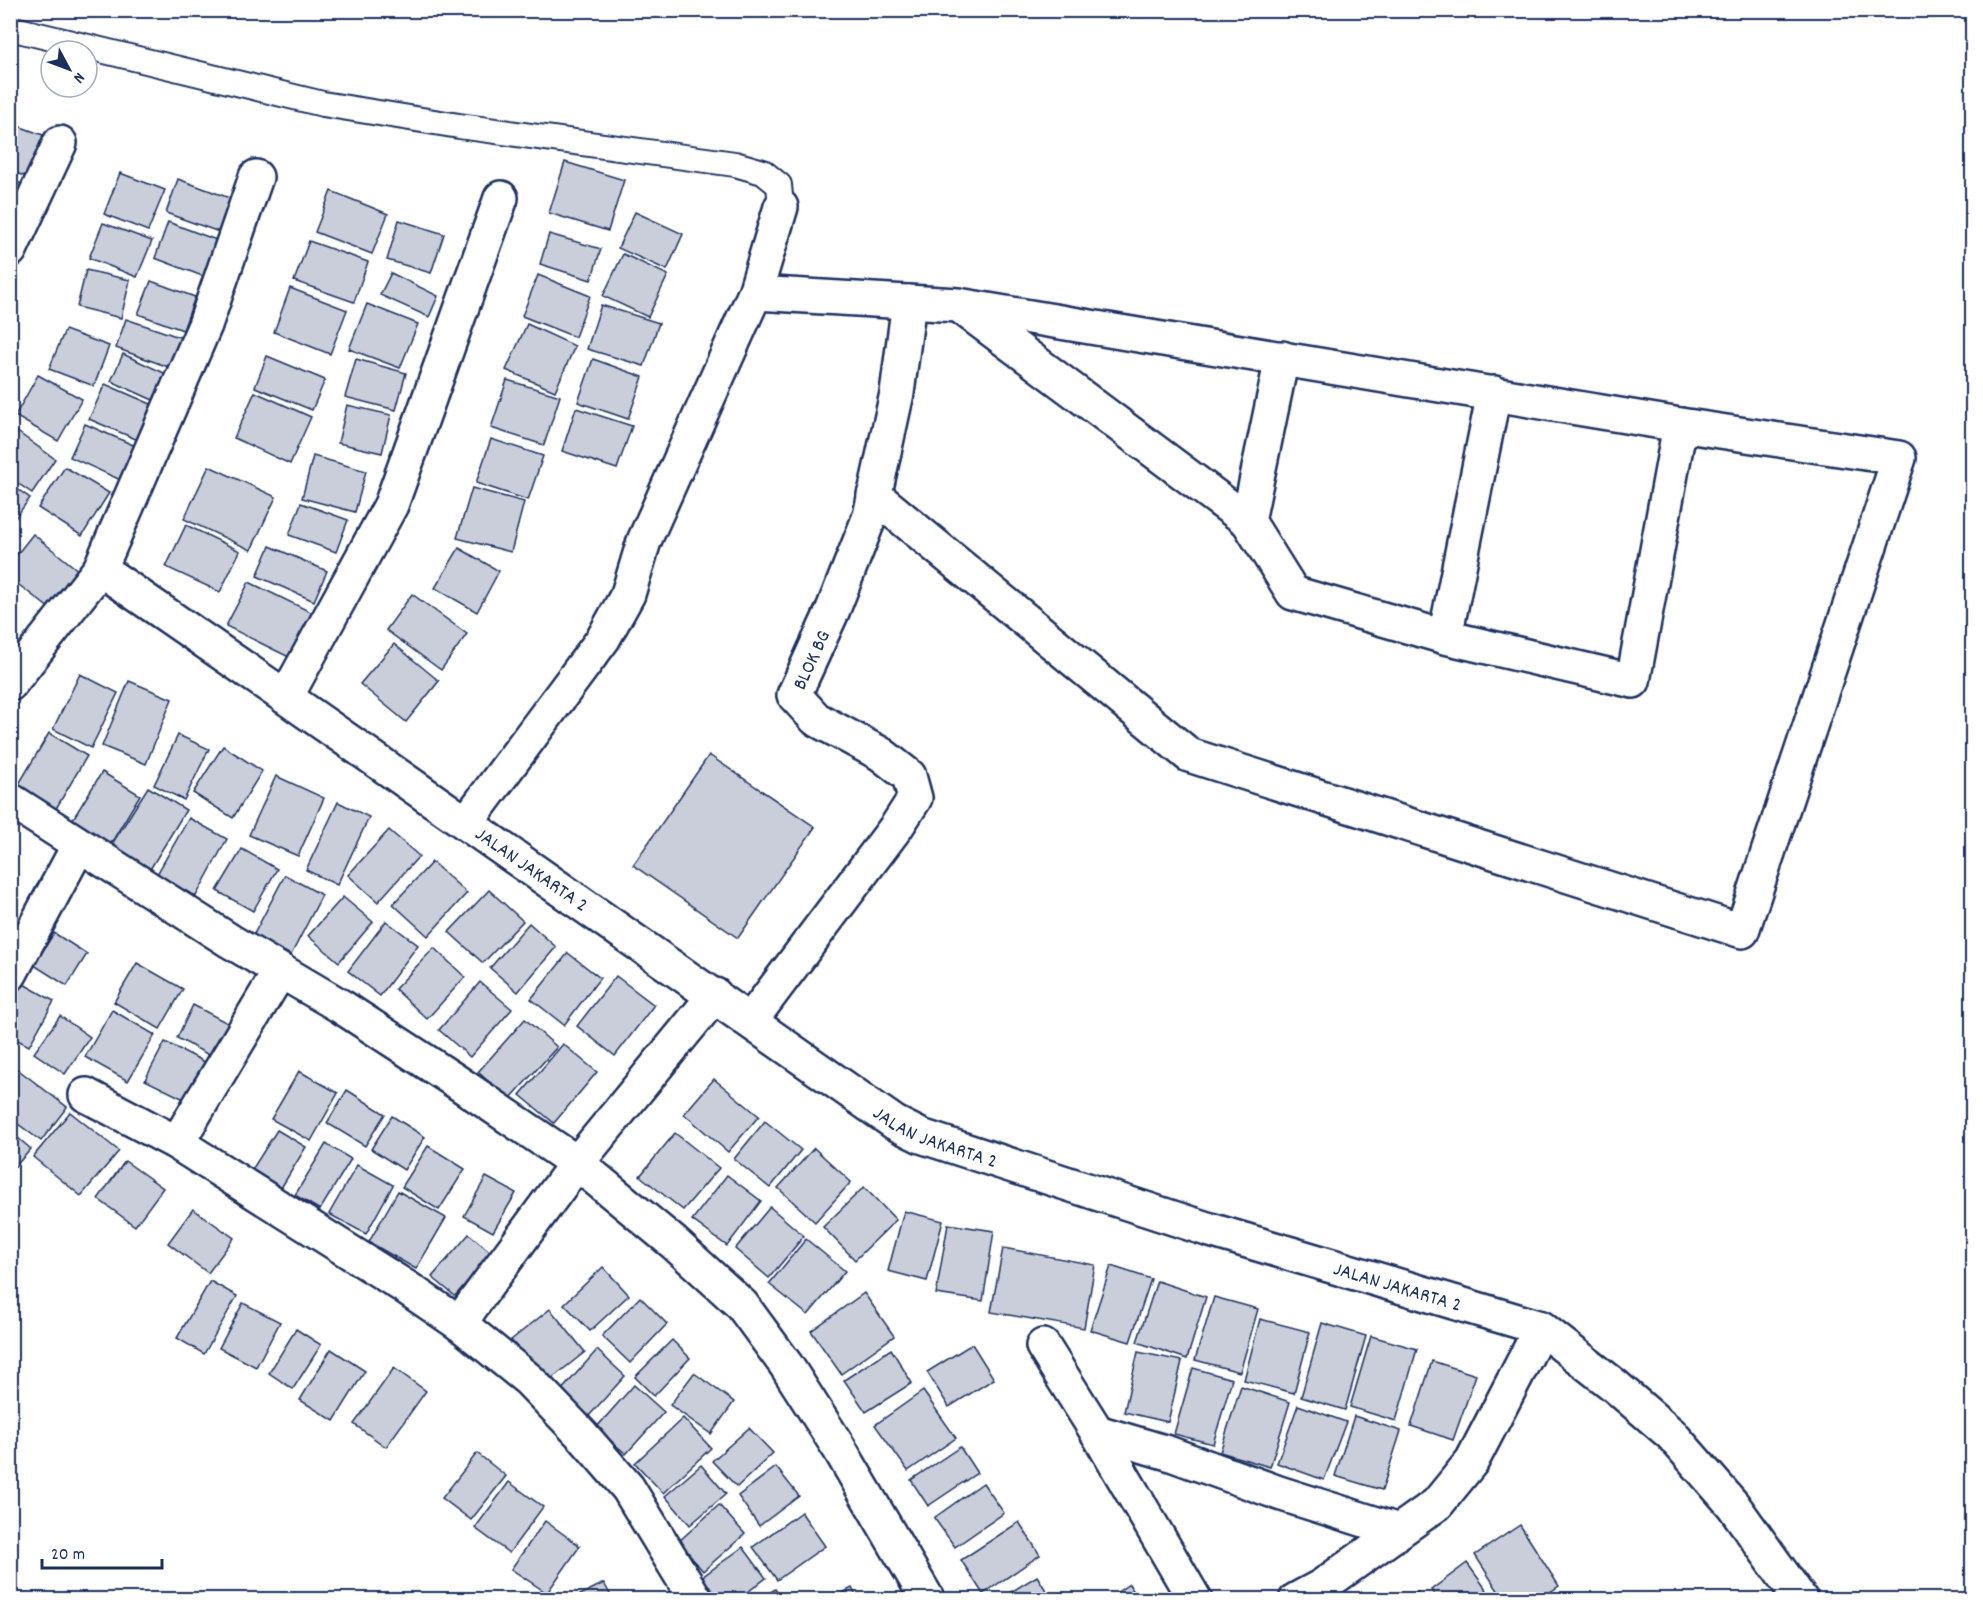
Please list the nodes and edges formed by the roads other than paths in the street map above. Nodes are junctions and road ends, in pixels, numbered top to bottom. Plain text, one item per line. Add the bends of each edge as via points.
1 (10, 28) edge
2 (60, 143) dead end
3 (256, 177) dead end
4 (501, 198) dead end
5 (781, 207) joint
6 (10, 250) edge
7 (755, 293) junction
8 (909, 302) junction
9 (958, 305) junction
10 (1282, 358) junction
11 (1494, 393) junction
12 (1680, 425) junction
13 (874, 495) junction
14 (1248, 521) junction
15 (100, 569) junction
16 (1445, 637) junction
17 (10, 684) edge
18 (286, 697) junction
19 (10, 800) edge
20 (466, 823) junction
21 (79, 845) junction
22 (280, 971) junction
23 (10, 974) edge
24 (715, 995) junction
25 (751, 1020) junction
26 (86, 1095) dead end
27 (177, 1143) junction
28 (577, 1163) junction
29 (460, 1324) junction
30 (1540, 1328) junction
31 (1043, 1346) dead end
32 (1097, 1432) junction
33 (1399, 1531) junction
34 (696, 1599) edge
35 (928, 1599) edge
36 (1195, 1599) edge
37 (1296, 1599) edge
38 (1800, 1599) edge

1 - 5 lane via 323,104 735,164 763,172 779,185
2 - 6 street
3 - 15 street via 205,325
4 - 18 street via 392,505
5 - 7 street
7 - 8 street
7 - 20 street via 644,541 628,594 603,639
8 - 9 street
8 - 13 street, BLOK BG via 897,393
9 - 10 street
9 - 14 street
10 - 11 street
10 - 14 street
11 - 12 street
11 - 16 street
12 - 13 street via 1899,458 1742,931 1189,756
12 - 16 street via 1633,681
13 - 25 street, BLOK BG via 870,516 832,612 794,695 816,719 881,754 909,776 915,798
14 - 16 street via 1293,593
15 - 17 street
15 - 18 street, JALAN JAKARTA 2
18 - 20 street, JALAN JAKARTA 2
19 - 21 street
20 - 24 street, JALAN JAKARTA 2
21 - 22 street
21 - 23 street
22 - 27 street
22 - 28 street via 352,1013
24 - 25 street, JALAN JAKARTA 2
24 - 28 street
25 - 30 street, JALAN JAKARTA 2 via 895,1123 921,1136 1207,1229
26 - 27 street
27 - 29 street
28 - 29 street
28 - 35 street via 742,1305 833,1438
29 - 34 street via 529,1380 628,1488
30 - 33 street via 1472,1461 1437,1504
30 - 38 street, JALAN JAKARTA 2 via 1671,1434 1734,1505
31 - 32 street
32 - 33 street
32 - 36 street
33 - 37 street via 1322,1586

